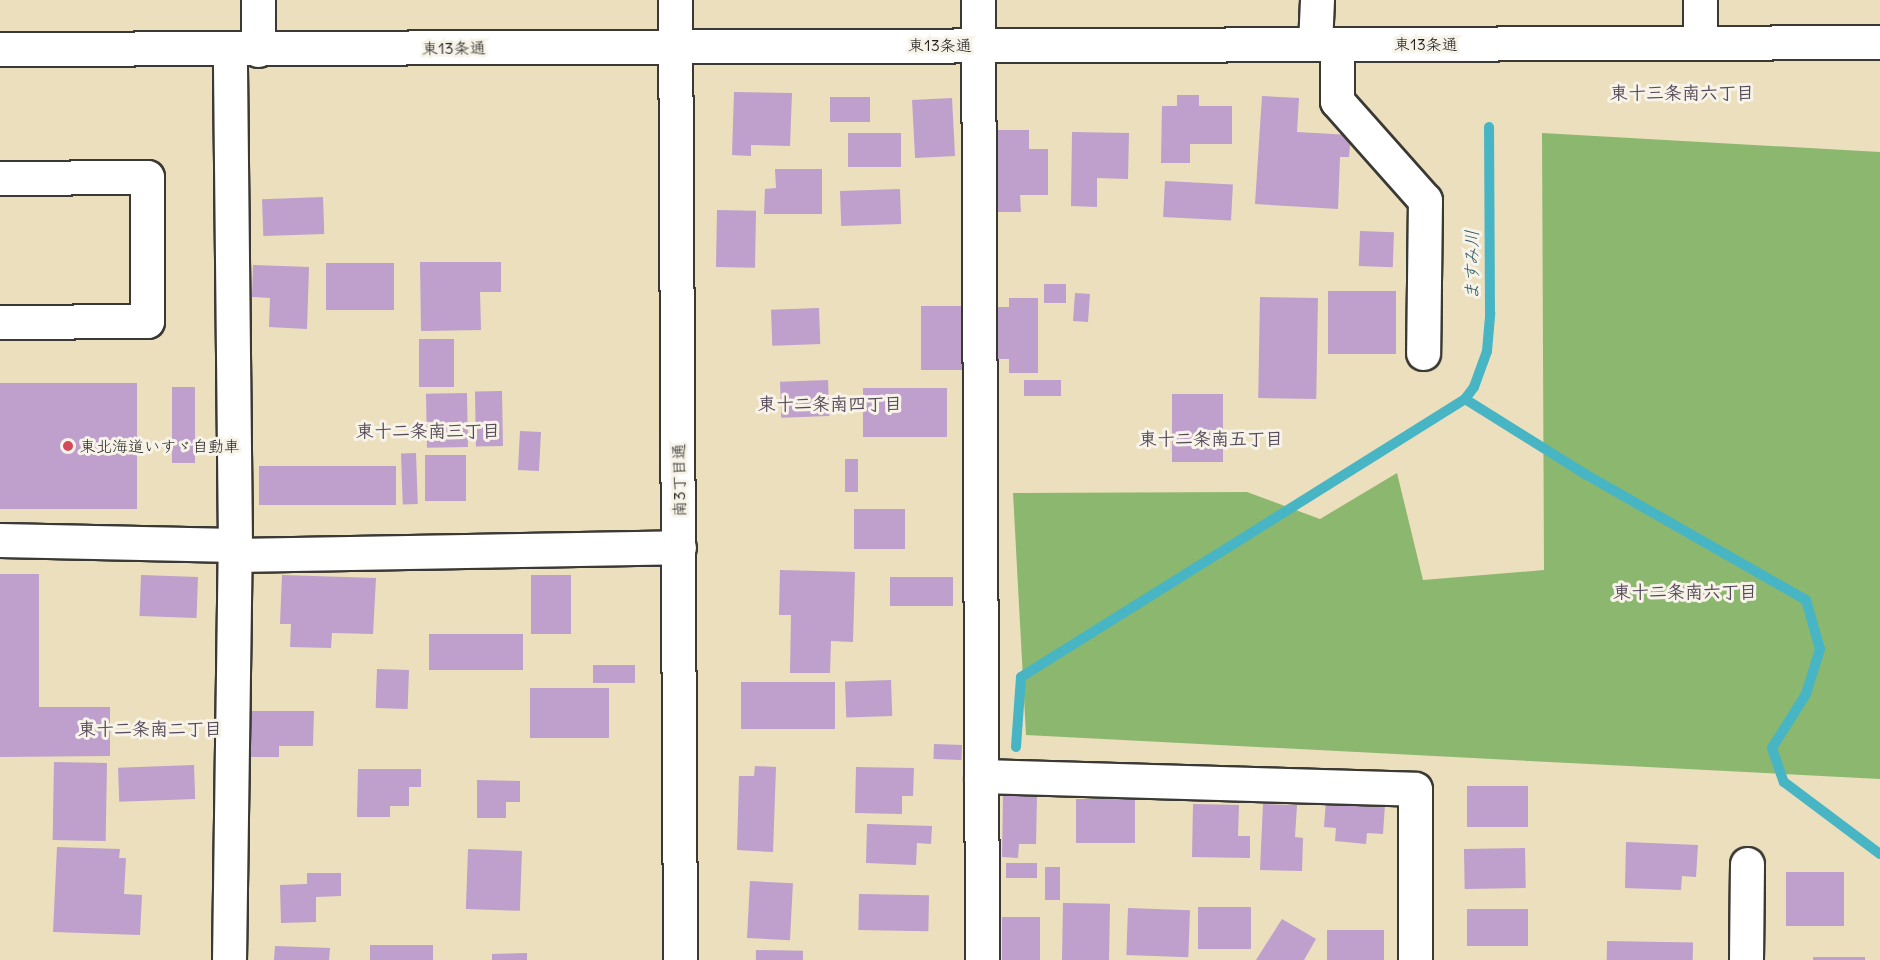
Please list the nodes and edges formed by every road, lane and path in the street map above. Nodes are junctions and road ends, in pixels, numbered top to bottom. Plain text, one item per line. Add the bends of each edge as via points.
1 (258, 0) edge
2 (675, 0) edge
3 (978, 0) edge
4 (1317, 0) edge
5 (1700, 0) edge
6 (1880, 42) edge
7 (1700, 43) junction
8 (1326, 44) junction
9 (978, 45) junction
10 (675, 46) junction
11 (0, 49) edge
12 (244, 50) junction
13 (0, 178) edge
14 (0, 321) edge
15 (1423, 353) dead end
16 (0, 540) edge
17 (679, 547) junction
18 (235, 550) junction
19 (981, 776) junction
20 (1747, 864) dead end
21 (229, 960) edge
22 (680, 960) edge
23 (982, 960) edge
24 (1415, 960) edge
25 (1746, 960) edge

1 - 12 street
2 - 10 street, 南3丁目通
3 - 9 street
4 - 8 street
5 - 7 street
6 - 7 street, 東13条通
7 - 8 street, 東13条通
8 - 9 street, 東13条通
8 - 15 street via 1337,101 1425,200
9 - 10 street, 東13条通
9 - 19 street
10 - 12 street, 東13条通
10 - 17 street, 南3丁目通
11 - 12 street, 東13条通
12 - 18 street
13 - 14 street via 147,177 147,321
16 - 18 street
17 - 18 street
17 - 22 street, 南3丁目通
18 - 21 street
19 - 23 street
19 - 24 street via 1415,789
20 - 25 street

